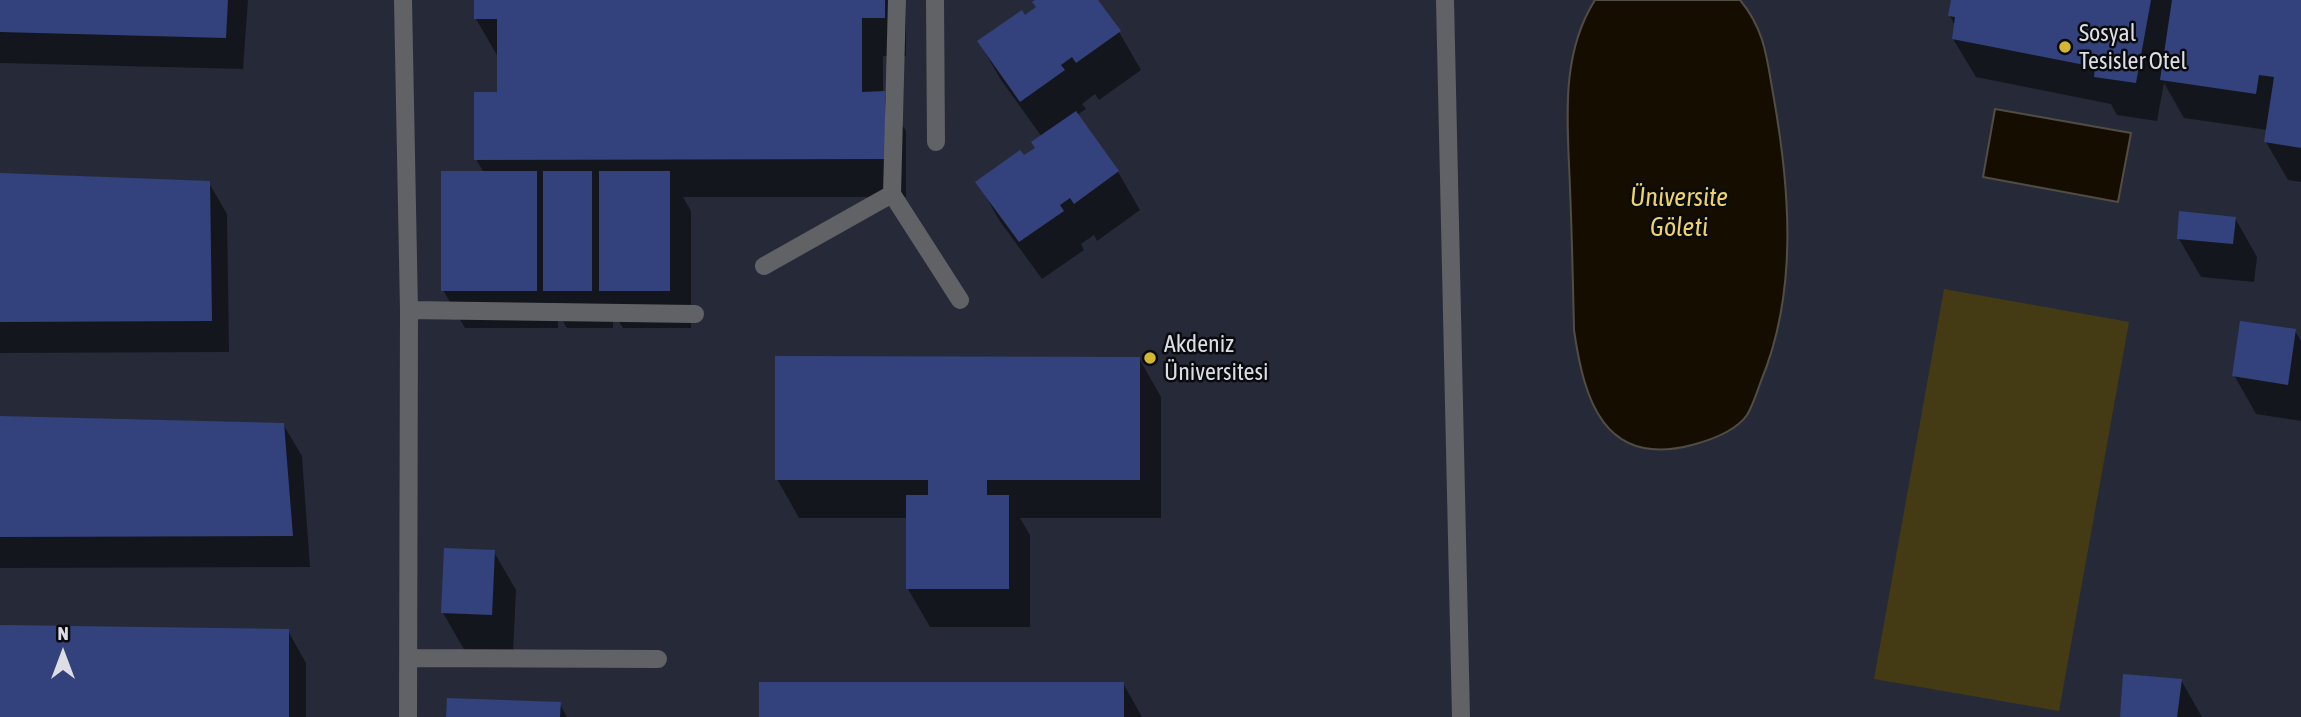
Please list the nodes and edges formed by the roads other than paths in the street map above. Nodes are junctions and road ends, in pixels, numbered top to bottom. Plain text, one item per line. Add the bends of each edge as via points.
1 (403, 0) edge
2 (897, 0) edge
3 (935, 0) edge
4 (1445, 0) edge
5 (936, 142) dead end
6 (892, 194) junction
7 (764, 266) dead end
8 (960, 300) dead end
9 (409, 310) junction
10 (695, 314) dead end
11 (408, 658) junction
12 (658, 659) dead end
13 (408, 717) edge
14 (1461, 717) edge

1 - 9 lane
2 - 6 lane
3 - 5 lane
4 - 14 lane
6 - 7 lane
6 - 8 lane
9 - 10 lane
9 - 11 lane
11 - 12 lane
11 - 13 lane

